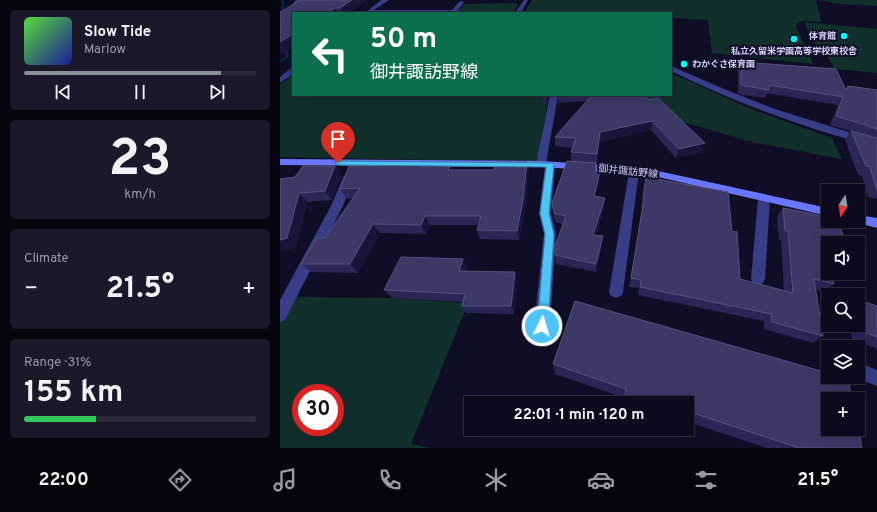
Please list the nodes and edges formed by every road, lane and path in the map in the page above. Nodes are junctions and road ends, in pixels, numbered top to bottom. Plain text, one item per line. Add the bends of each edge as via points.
1 (299, 0) edge
2 (387, 0) edge
3 (526, 0) edge
4 (462, 2) dead end
5 (294, 12) edge
6 (368, 12) edge
7 (454, 12) edge
8 (519, 12) edge
9 (672, 68) edge
10 (292, 72) edge
11 (280, 81) edge
12 (554, 96) edge
13 (877, 144) edge
14 (280, 162) edge
15 (353, 163) junction
16 (546, 165) junction
17 (634, 172) junction
18 (764, 198) junction
19 (821, 210) edge
20 (865, 220) edge
21 (877, 223) edge
22 (758, 279) dead end
23 (616, 292) dead end
24 (280, 315) edge
25 (542, 326) dead end

1 - 5 street via 293,7
2 - 6 street
3 - 8 street
4 - 7 street
9 - 13 street via 704,84 823,129
10 - 11 street
12 - 16 street
14 - 15 main road, 御井諏訪野線
15 - 16 main road, 御井諏訪野線
15 - 24 street via 337,206
16 - 17 main road, 御井諏訪野線
16 - 25 street via 545,213 550,234
17 - 18 main road, 御井諏訪野線 via 658,174
17 - 23 street
18 - 19 main road, 御井諏訪野線
18 - 22 street
20 - 21 main road

